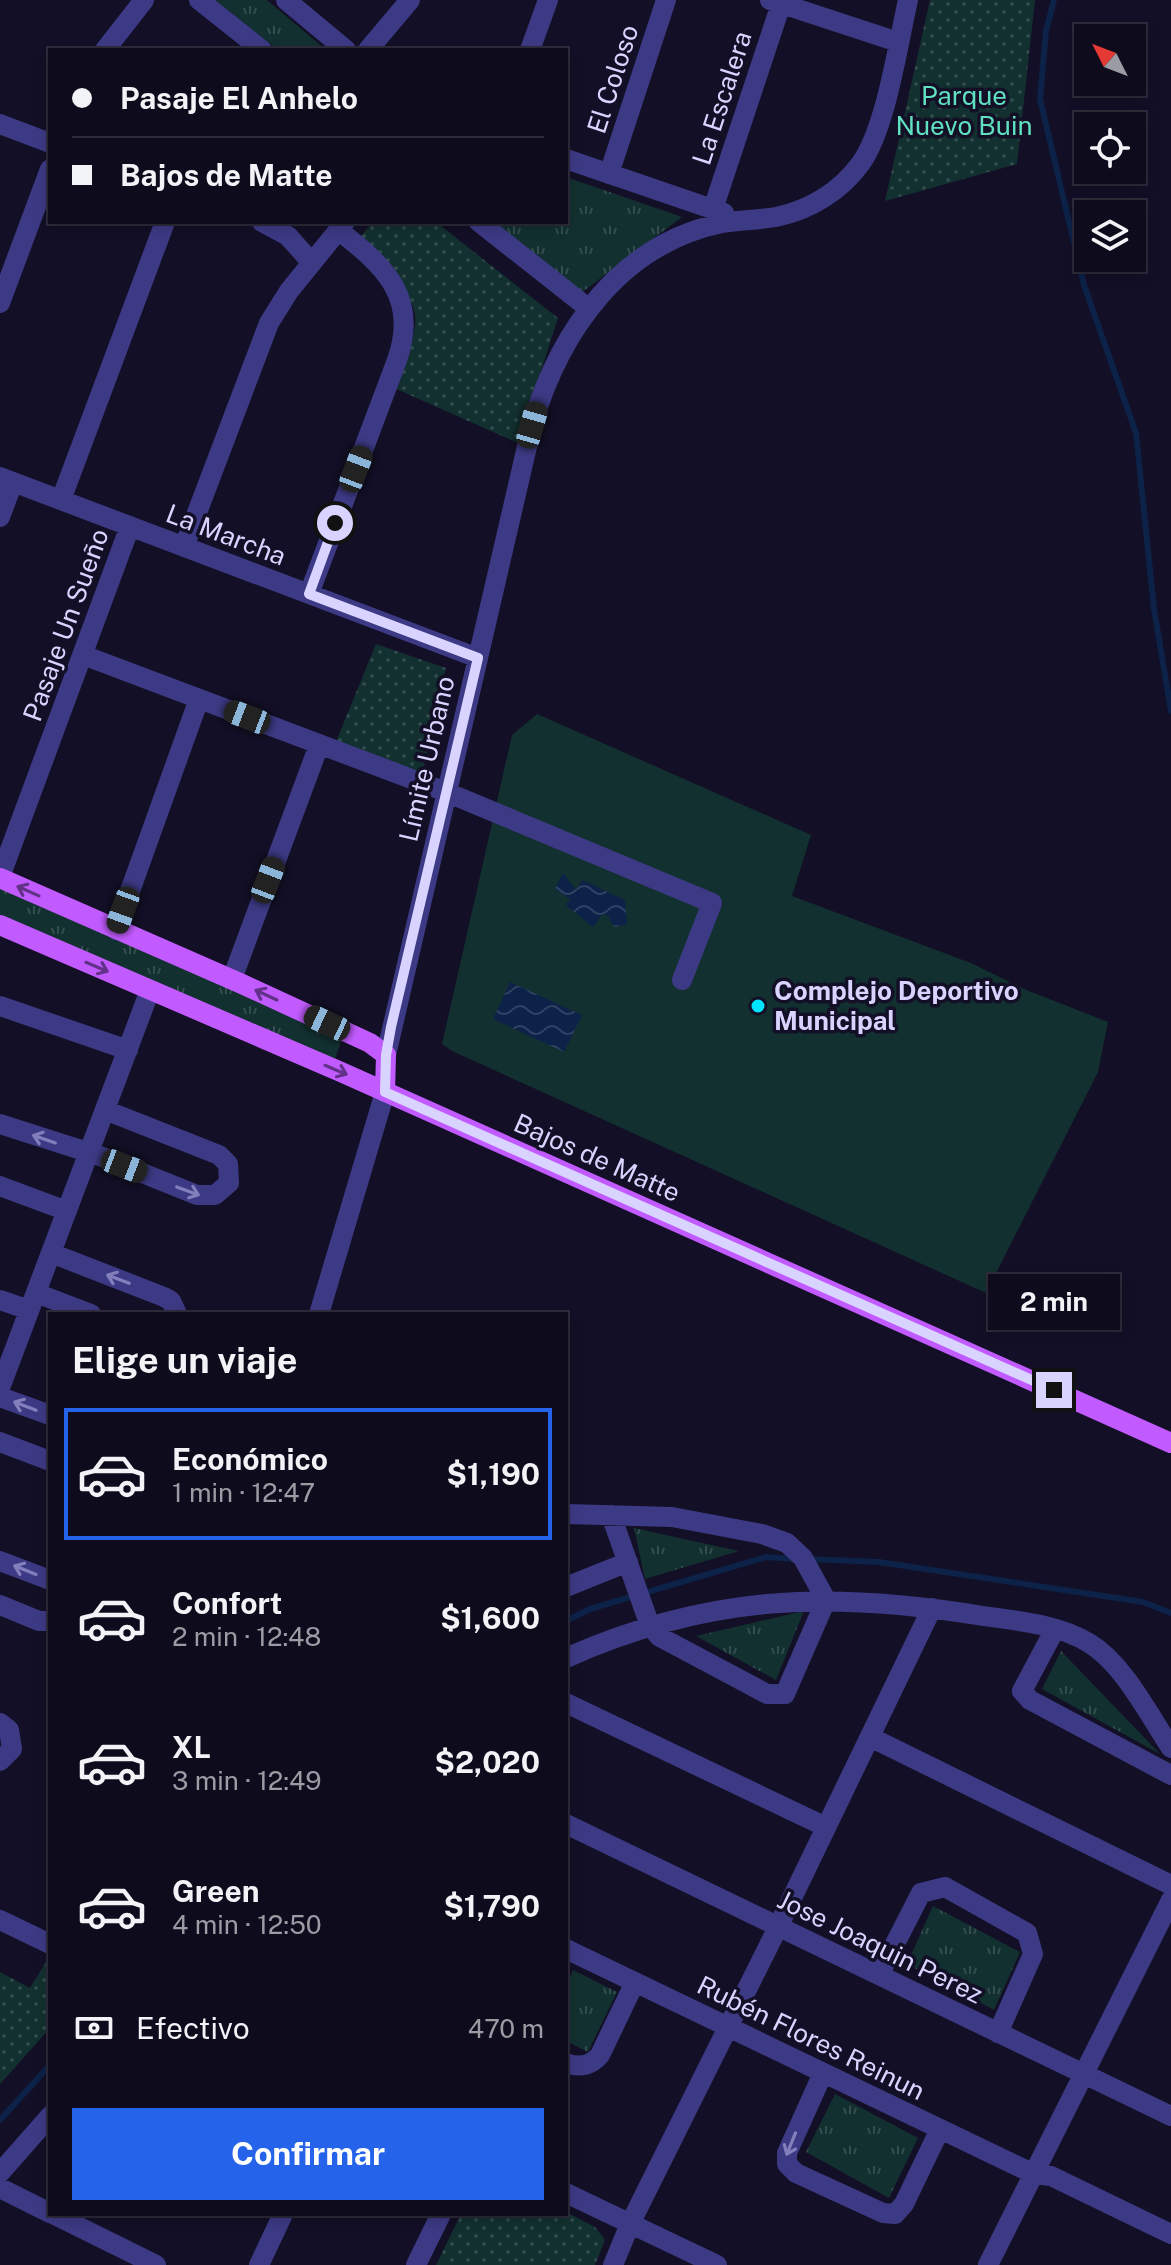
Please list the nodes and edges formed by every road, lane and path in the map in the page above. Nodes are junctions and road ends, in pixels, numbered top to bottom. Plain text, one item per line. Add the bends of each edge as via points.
1 (144, 0) edge
2 (199, 0) edge
3 (286, 0) edge
4 (410, 0) edge
5 (548, 0) edge
6 (666, 0) edge
7 (908, 0) edge
8 (775, 2) edge
9 (898, 42) junction
10 (107, 48) edge
11 (259, 48) edge
12 (344, 48) edge
13 (370, 48) edge
14 (531, 48) edge
15 (0, 124) edge
16 (48, 142) edge
17 (568, 160) edge
18 (48, 174) edge
19 (609, 174) junction
20 (713, 209) junction
21 (742, 220) junction
22 (164, 224) edge
23 (266, 224) edge
24 (482, 224) edge
25 (341, 226) edge
26 (312, 263) junction
27 (0, 303) edge
28 (588, 308) junction
29 (6, 479) edge
30 (61, 500) junction
31 (0, 517) edge
32 (130, 526) junction
33 (184, 547) junction
34 (309, 594) junction
35 (83, 655) junction
36 (478, 658) junction
37 (199, 699) junction
38 (319, 745) junction
39 (446, 792) junction
40 (0, 878) edge
41 (0, 925) edge
42 (116, 930) junction
43 (232, 979) junction
44 (682, 980) dead end
45 (150, 990) junction
46 (0, 1006) edge
47 (128, 1050) junction
48 (386, 1055) junction
49 (385, 1092) junction
50 (105, 1110) junction
51 (0, 1124) edge
52 (89, 1153) junction
53 (0, 1186) edge
54 (67, 1211) junction
55 (51, 1253) junction
56 (0, 1300) edge
57 (32, 1302) junction
58 (81, 1312) edge
59 (176, 1312) edge
60 (320, 1312) edge
61 (4, 1364) edge
62 (0, 1388) edge
63 (0, 1397) edge
64 (48, 1414) edge
65 (0, 1442) edge
66 (1171, 1443) edge
67 (48, 1460) edge
68 (568, 1514) edge
69 (611, 1515) junction
70 (0, 1561) edge
71 (628, 1562) junction
72 (48, 1579) edge
73 (568, 1586) edge
74 (826, 1600) junction
75 (0, 1605) edge
76 (932, 1608) junction
77 (48, 1621) edge
78 (650, 1626) junction
79 (1055, 1629) junction
80 (568, 1657) edge
81 (568, 1704) edge
82 (0, 1723) edge
83 (870, 1737) junction
84 (1171, 1748) edge
85 (0, 1761) edge
86 (1171, 1775) edge
87 (568, 1825) edge
88 (826, 1827) junction
89 (1171, 1885) edge
90 (1171, 1900) edge
91 (0, 1920) edge
92 (778, 1927) junction
93 (48, 1943) edge
94 (568, 1950) edge
95 (879, 1975) junction
96 (635, 1982) junction
97 (728, 2027) junction
98 (998, 2033) junction
99 (568, 2063) edge
100 (823, 2073) junction
101 (1084, 2074) junction
102 (1171, 2116) edge
103 (48, 2118) edge
104 (940, 2129) junction
105 (0, 2173) edge
106 (1034, 2174) junction
107 (0, 2188) edge
108 (568, 2194) edge
109 (48, 2211) edge
110 (58, 2216) edge
111 (282, 2216) edge
112 (440, 2216) edge
113 (630, 2224) junction
114 (1171, 2234) edge
115 (156, 2265) edge
116 (259, 2265) edge
117 (416, 2265) edge
118 (613, 2265) edge
119 (717, 2265) edge
120 (988, 2265) edge

1 - 10 street
2 - 11 street
3 - 12 street
4 - 13 street
5 - 14 street
6 - 19 street, El Coloso
7 - 9 street, Límite Urbano
8 - 9 street
8 - 20 street, La Escalera
9 - 21 street, Límite Urbano via 876,133 852,175 805,208
15 - 16 street
17 - 19 street
18 - 27 street
19 - 20 street
20 - 21 street
21 - 28 street, Límite Urbano via 704,228 655,250 619,275
22 - 30 street
23 - 26 street via 288,236
24 - 28 street
25 - 26 street
25 - 34 street via 394,284 404,330
26 - 33 street via 269,323
28 - 36 street, Límite Urbano via 562,347 541,396
29 - 30 street, La Marcha
29 - 31 street
30 - 32 street, La Marcha
32 - 33 street, La Marcha
32 - 35 street, Pasaje Un Sueño
33 - 34 street, La Marcha
34 - 36 street, La Marcha
35 - 37 street
35 - 40 street, Pasaje Un Sueño
36 - 39 street, Límite Urbano
37 - 38 street
37 - 42 street
38 - 39 street
38 - 43 street
39 - 44 street via 712,903
39 - 48 street, Límite Urbano
42 -> 40 main road
41 -> 45 main road, Bajos de Matte
42 - 43 main road
48 -> 43 main road
45 - 47 street
45 -> 49 main road, Bajos de Matte
46 - 47 street
47 - 50 street
48 - 49 main road
49 - 60 street
49 - 66 main road, Bajos de Matte
50 - 52 street
52 -> 50 street via 203,1196 215,1195 229,1183 228,1164 219,1155
52 -> 51 street
52 - 54 street
53 - 54 street
54 - 55 street
55 - 57 street
59 -> 55 street via 164,1297
56 - 57 street
57 - 58 street
57 - 61 street
61 - 62 street
64 -> 63 street
65 - 67 street
68 - 69 street
69 - 71 street
69 - 74 street via 672,1517 787,1543 805,1562
72 -> 70 street
71 - 73 street
71 - 78 street
74 - 76 street
74 - 78 street via 749,1604
74 - 78 street via 785,1694 767,1694 660,1637
75 - 77 street
76 - 79 street
76 - 83 street
78 - 80 street
79 - 84 street via 1090,1643 1117,1668
79 - 86 street via 1022,1691
81 - 88 street
82 - 85 street via 9,1730 12,1749
83 - 88 street
83 - 89 street
87 - 92 street, Jose Joaquin Perez
88 - 92 street
90 - 101 street
91 - 93 street
92 - 95 street, Jose Joaquin Perez
92 - 97 street
94 - 96 street, Rubén Flores Reinun
95 - 98 street, Jose Joaquin Perez
95 - 98 street via 921,1893 945,1887 1027,1933 1033,1954
96 - 97 street, Rubén Flores Reinun
96 - 99 street via 600,2055 583,2066
97 - 100 street, Rubén Flores Reinun
97 - 113 street
98 - 101 street, Jose Joaquin Perez
100 - 104 street, Rubén Flores Reinun
100 -> 104 street via 787,2153 787,2164 796,2173 895,2214
101 - 102 street, Jose Joaquin Perez
101 - 106 street
103 - 105 street
104 - 106 street, Rubén Flores Reinun
106 - 114 street, Rubén Flores Reinun via 1051,2176
106 - 120 street
107 - 109 street
108 - 113 street
110 - 115 street
111 - 116 street
112 - 117 street
113 - 118 street
113 - 119 street

